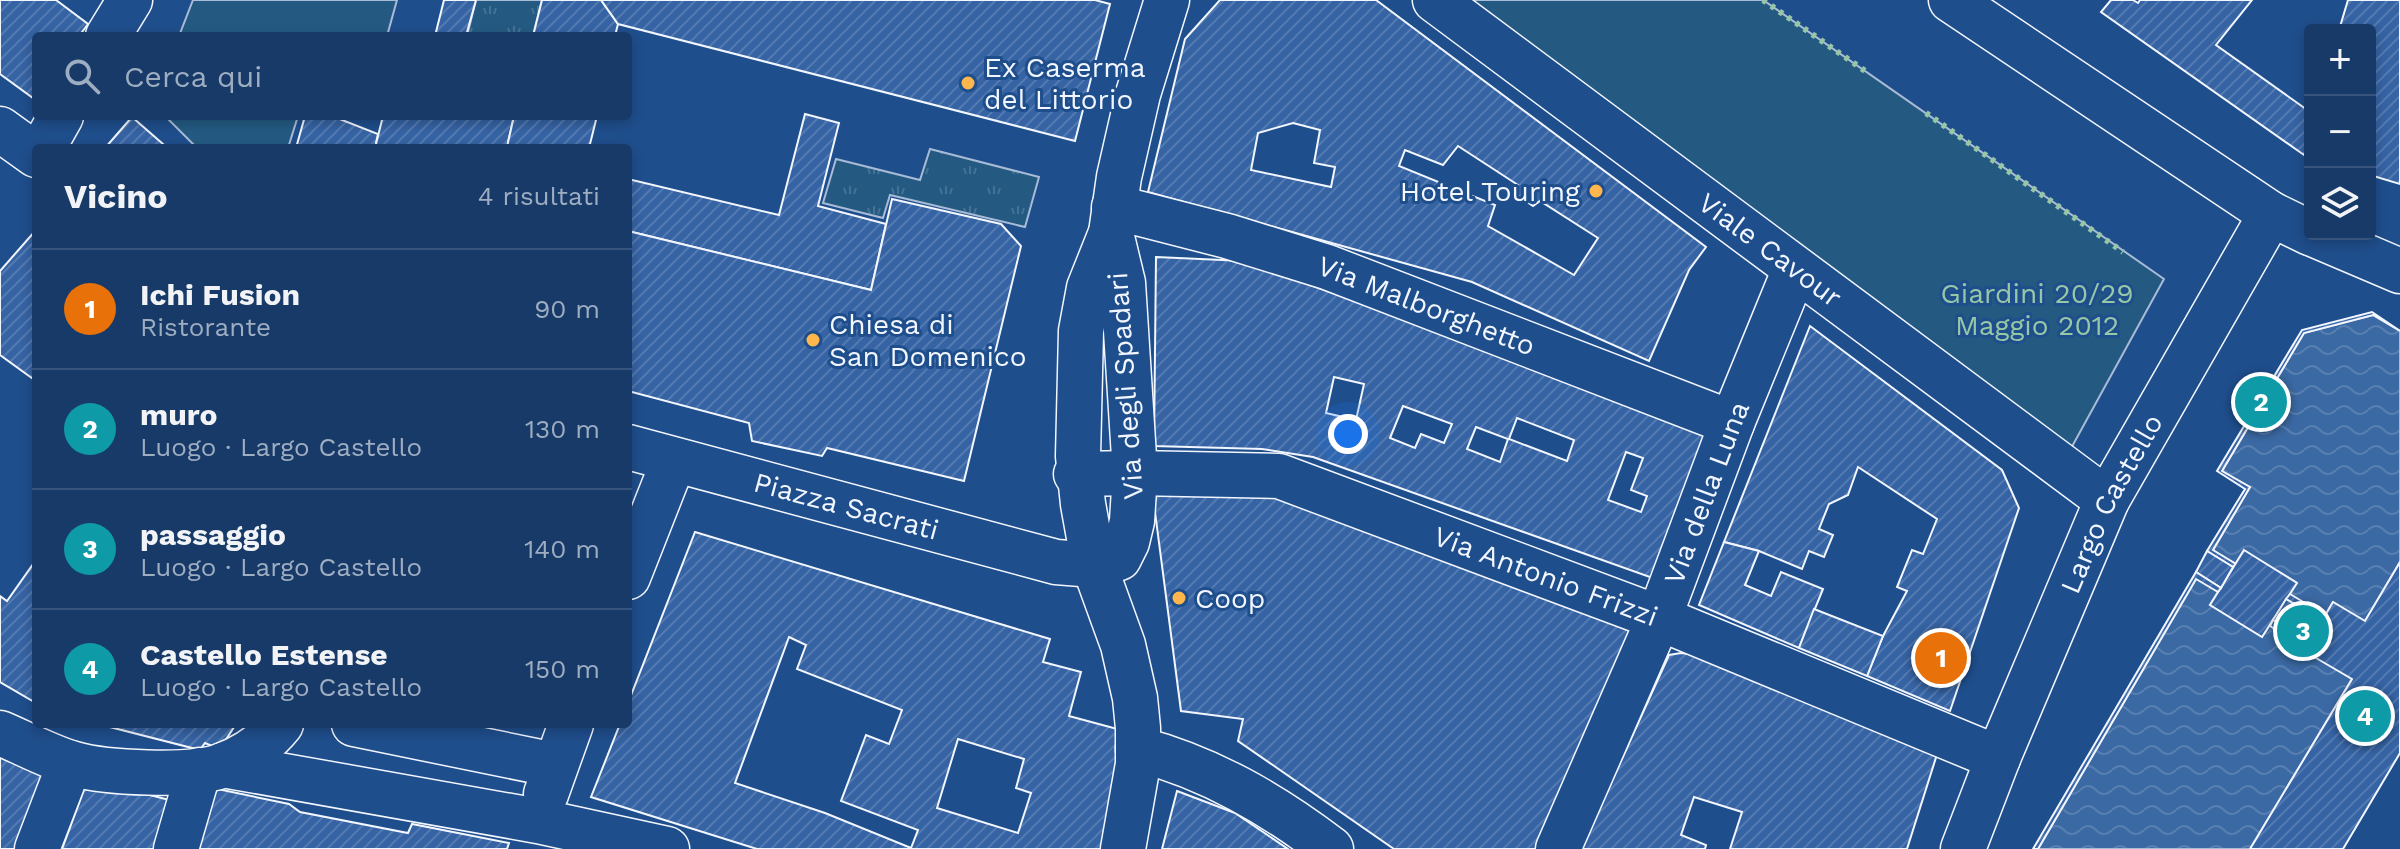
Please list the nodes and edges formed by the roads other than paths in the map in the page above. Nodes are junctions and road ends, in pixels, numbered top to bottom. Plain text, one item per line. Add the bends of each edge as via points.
1 (130, 0) edge
2 (1167, 0) edge
3 (1435, 0) edge
4 (1951, 0) edge
5 (110, 32) edge
6 (59, 120) edge
7 (0, 129) edge
8 (45, 144) edge
9 (32, 152) edge
10 (2271, 214) junction
11 (1113, 220) junction
12 (2304, 229) edge
13 (2328, 240) edge
14 (1795, 269) junction
15 (2400, 271) edge
16 (1732, 423) junction
17 (632, 448) edge
18 (674, 460) junction
19 (1078, 468) junction
20 (1135, 473) junction
21 (2107, 500) junction
22 (1017, 553) junction
23 (1094, 565) junction
24 (632, 567) edge
25 (1659, 618) junction
26 (278, 728) edge
27 (374, 728) edge
28 (569, 728) edge
29 (0, 733) edge
30 (1138, 749) junction
31 (1998, 758) junction
32 (70, 763) junction
33 (555, 765) junction
34 (211, 768) junction
35 (532, 835) edge
36 (37, 849) edge
37 (176, 849) edge
38 (667, 849) edge
39 (1123, 849) edge
40 (1331, 849) edge
41 (1558, 849) edge
42 (1963, 849) edge

1 - 5 street
2 - 11 street, Via degli Spadari via 1138,94
3 - 14 street, Viale Cavour
4 - 10 street
6 - 8 street
7 - 9 street
10 - 12 street
10 - 21 street, Largo Castello
11 - 16 street, Via Malborghetto via 1227,236 1327,267
11 - 19 street, Via degli Spadari via 1089,288 1081,331
11 - 20 street, Via degli Spadari via 1123,283
13 - 15 street
14 - 16 street, Via della Luna
14 - 21 street, Viale Cavour
16 - 25 street, Via della Luna
17 - 18 street, Piazza Sacrati
18 - 22 street, Piazza Sacrati
18 - 24 street
19 - 20 street, Via Antonio Frizzi
19 - 22 street via 1071,507 1056,536
19 - 23 street, Via degli Spadari
20 - 23 street, Via degli Spadari via 1132,521 1123,552
20 - 25 street, Via Antonio Frizzi via 1279,476
21 - 31 street, Largo Castello
22 - 23 street, Piazza Sacrati
23 - 30 street, Via degli Spadari via 1123,645 1135,698
25 - 31 street, Via Antonio Frizzi
25 - 41 street, Via della Luna
26 - 34 street via 267,741
27 - 33 street
28 - 33 street
29 - 32 street
30 - 39 street, Via degli Spadari
30 - 40 street via 1215,775
31 - 42 street, Largo Castello
32 - 34 street via 131,771
32 - 36 street
33 - 35 street
34 - 35 street
34 - 37 street
35 - 38 street

